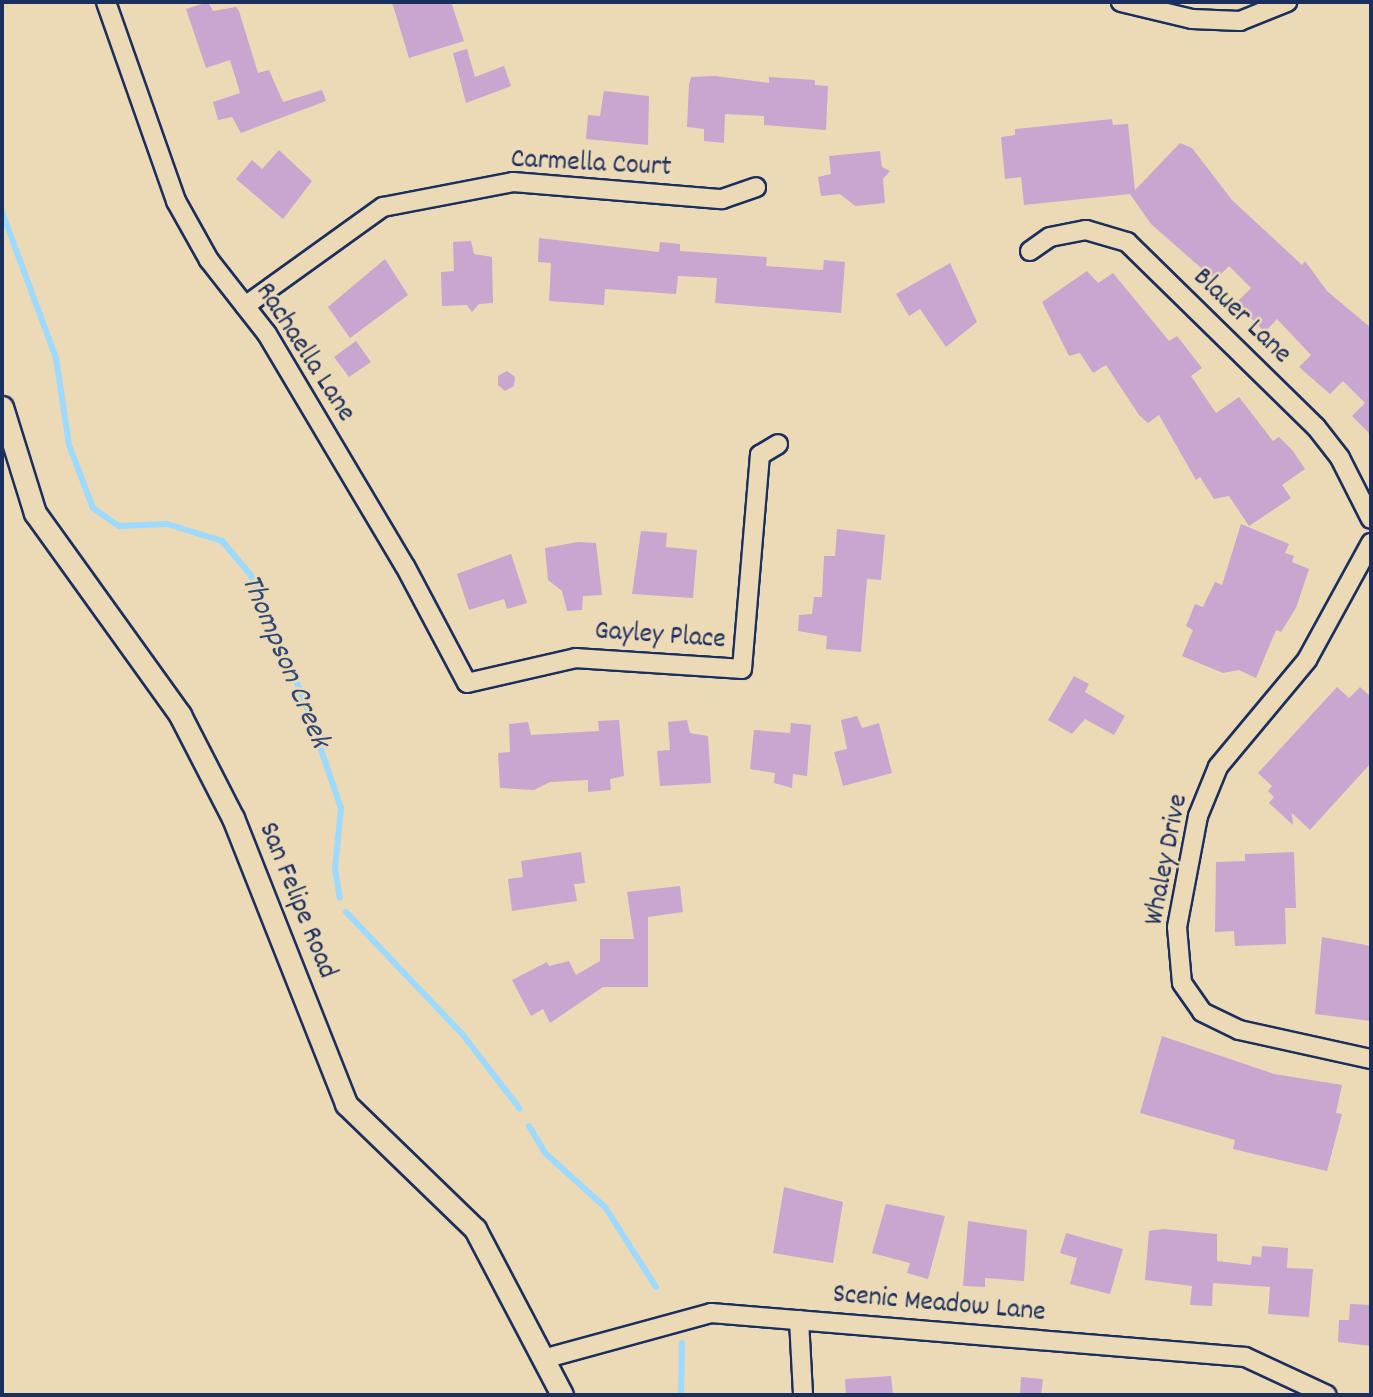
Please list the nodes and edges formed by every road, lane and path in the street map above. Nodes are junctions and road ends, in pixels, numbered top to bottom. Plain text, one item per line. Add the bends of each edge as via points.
1 (106, 2) edge
2 (1121, 2) edge
3 (1287, 2) edge
4 (756, 187) dead end
5 (1030, 251) dead end
6 (244, 306) junction
7 (2, 407) edge
8 (778, 444) dead end
9 (1371, 519) edge
10 (1371, 544) edge
11 (467, 683) joint
12 (1371, 1059) edge
13 (799, 1320) junction
14 (543, 1359) junction
15 (562, 1395) edge
16 (803, 1395) edge
17 (1328, 1395) edge

1 - 6 street, Rachaella Lane via 176,201 209,260
2 - 3 street via 1192,19 1240,21
4 - 6 street, Carmella Court via 722,199 513,182 383,207
5 - 9 street, Blauer Lane via 1050,237 1086,230 1127,242 1316,428 1340,458
6 - 11 street, Rachaella Lane via 267,334 405,566
7 - 14 street, San Felipe Road via 35,513 180,715 233,818 346,1104 475,1229
8 - 11 street, Gayley Place via 760,455 742,669 576,658
10 - 12 street, Whaley Drive via 1307,660 1219,767 1198,816 1177,927 1182,983 1202,1012 1240,1030
13 - 14 street, Scenic Meadow Lane via 711,1313
13 - 16 street
13 - 17 street, Scenic Meadow Lane via 1245,1357
14 - 15 street, San Felipe Road

